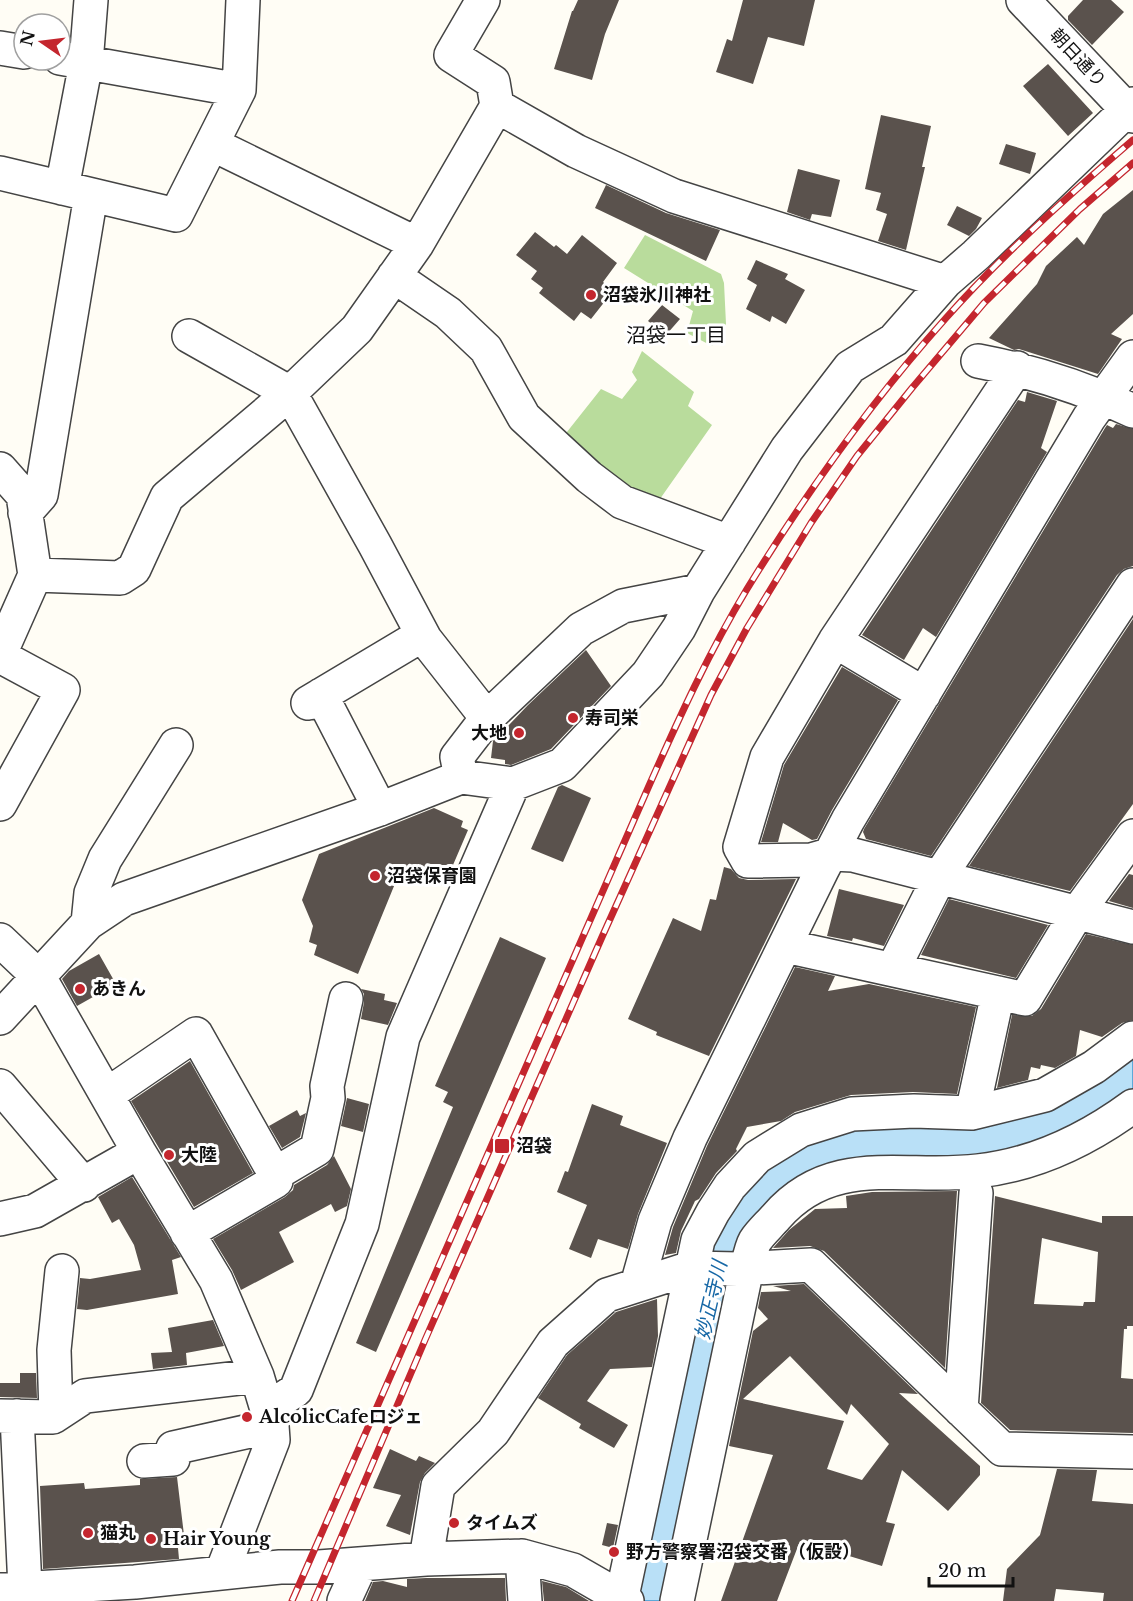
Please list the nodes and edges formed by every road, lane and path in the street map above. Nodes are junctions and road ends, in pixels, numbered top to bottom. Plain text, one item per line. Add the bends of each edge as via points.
1 (91, 0) edge
2 (243, 0) edge
3 (483, 0) edge
4 (1023, 0) edge
5 (73, 61) edge
6 (239, 90) junction
7 (497, 106) junction
8 (1131, 110) edge
9 (212, 144) junction
10 (0, 173) edge
11 (76, 191) junction
12 (417, 244) junction
13 (394, 276) junction
14 (945, 282) junction
15 (189, 336) dead end
16 (1133, 357) edge
17 (978, 361) dead end
18 (1017, 368) junction
19 (290, 393) junction
20 (1103, 398) junction
21 (1133, 411) edge
22 (0, 469) edge
23 (25, 513) junction
24 (729, 542) junction
25 (35, 575) junction
26 (1133, 585) edge
27 (698, 591) junction
28 (422, 635) junction
29 (836, 641) junction
30 (2, 642) edge
31 (924, 694) junction
32 (487, 718) junction
33 (176, 745) dead end
34 (461, 777) junction
35 (513, 784) junction
36 (0, 804) edge
37 (380, 809) junction
38 (1133, 836) edge
39 (832, 854) junction
40 (940, 876) junction
41 (1077, 914) junction
42 (88, 923) junction
43 (1133, 927) edge
44 (0, 940) edge
45 (785, 946) junction
46 (893, 969) junction
47 (39, 977) junction
48 (998, 993) junction
49 (346, 999) dead end
50 (0, 1018) edge
51 (1133, 1038) edge
52 (0, 1086) edge
53 (108, 1094) junction
54 (1133, 1106) edge
55 (972, 1113) junction
56 (140, 1152) junction
57 (275, 1174) junction
58 (84, 1185) junction
59 (976, 1193) dead end
60 (0, 1219) edge
61 (187, 1233) junction
62 (695, 1268) junction
63 (742, 1268) junction
64 (62, 1271) dead end
65 (637, 1285) junction
66 (256, 1376) junction
67 (961, 1410) junction
68 (56, 1414) junction
69 (8, 1416) edge
70 (269, 1417) junction
71 (1133, 1452) edge
72 (144, 1461) dead end
73 (522, 1556) junction
74 (426, 1559) junction
75 (362, 1564) junction
76 (222, 1572) junction
77 (134, 1591) edge
78 (16, 1592) edge
79 (623, 1600) edge
80 (344, 1601) edge
81 (525, 1601) edge
82 (677, 1601) edge

1 - 5 street
2 - 6 street
3 - 7 street via 451,55 493,82
4 - 8 street, 朝日通り
5 - 6 street
5 - 11 street
6 - 9 street
7 - 12 street
7 - 14 street via 576,151 674,196
8 - 14 street
9 - 11 street via 176,215
9 - 12 street
10 - 11 street
11 - 23 street via 41,495
12 - 13 street
13 - 19 street via 357,329
13 - 24 street via 448,313 486,349 524,417 590,477 622,502
14 - 24 street via 894,340 850,367 787,449
15 - 19 street
16 - 20 street
17 - 18 street
18 - 20 street
18 - 29 street
19 - 25 street via 167,497 134,569 120,578
19 - 28 street
20 - 21 street
20 - 31 street
22 - 23 street via 23,495
23 - 25 street
24 - 27 street
25 - 30 street
26 - 40 street
27 - 32 street via 623,606 581,629
27 - 35 street via 648,674 561,765
28 - 32 street
28 - 37 street via 314,699
29 - 31 street
29 - 39 street via 767,757 740,847 748,861 812,860
30 - 36 street via 63,690
31 - 39 street via 848,820
32 - 34 street via 457,758
33 - 42 street via 105,859 91,893
34 - 35 street
34 - 37 street
35 - 70 street via 404,1037 362,1224 296,1390
37 - 42 street via 124,899
38 - 41 street
39 - 40 street via 853,855
39 - 45 street
40 - 41 street
40 - 46 street
41 - 43 street
41 - 48 street via 1025,999
42 - 47 street
44 - 47 street
45 - 46 street
45 - 65 street via 690,1138 655,1221
46 - 48 street
47 - 50 street
47 - 53 street
48 - 55 street
49 - 57 street via 317,1149
51 - 55 street via 1094,1068 1044,1095
52 - 58 street
53 - 56 street
53 - 57 street via 196,1034
54 - 63 street via 1083,1139 1010,1166 977,1172 858,1173 820,1182 786,1206 754,1242
55 - 62 street via 852,1114 801,1130 756,1157 730,1186 698,1240
56 - 58 street
56 - 61 street
57 - 61 street via 276,1181
58 - 60 street via 35,1211
59 - 67 street
61 - 66 street via 216,1280
62 - 63 street
62 - 65 street
62 - 79 street
63 - 67 street via 811,1265
63 - 82 street
64 - 68 street via 54,1350
65 - 74 street via 607,1295 553,1342 493,1432 438,1486
66 - 68 street via 85,1395
66 - 70 street
67 - 71 street via 1002,1449
68 - 69 street
69 - 78 street
70 - 72 street via 173,1448 173,1459
70 - 76 street via 273,1440
73 - 74 street
73 - 79 street via 573,1570
73 - 81 street
74 - 75 street
75 - 76 street
75 - 80 street
76 - 77 street
77 - 78 street

